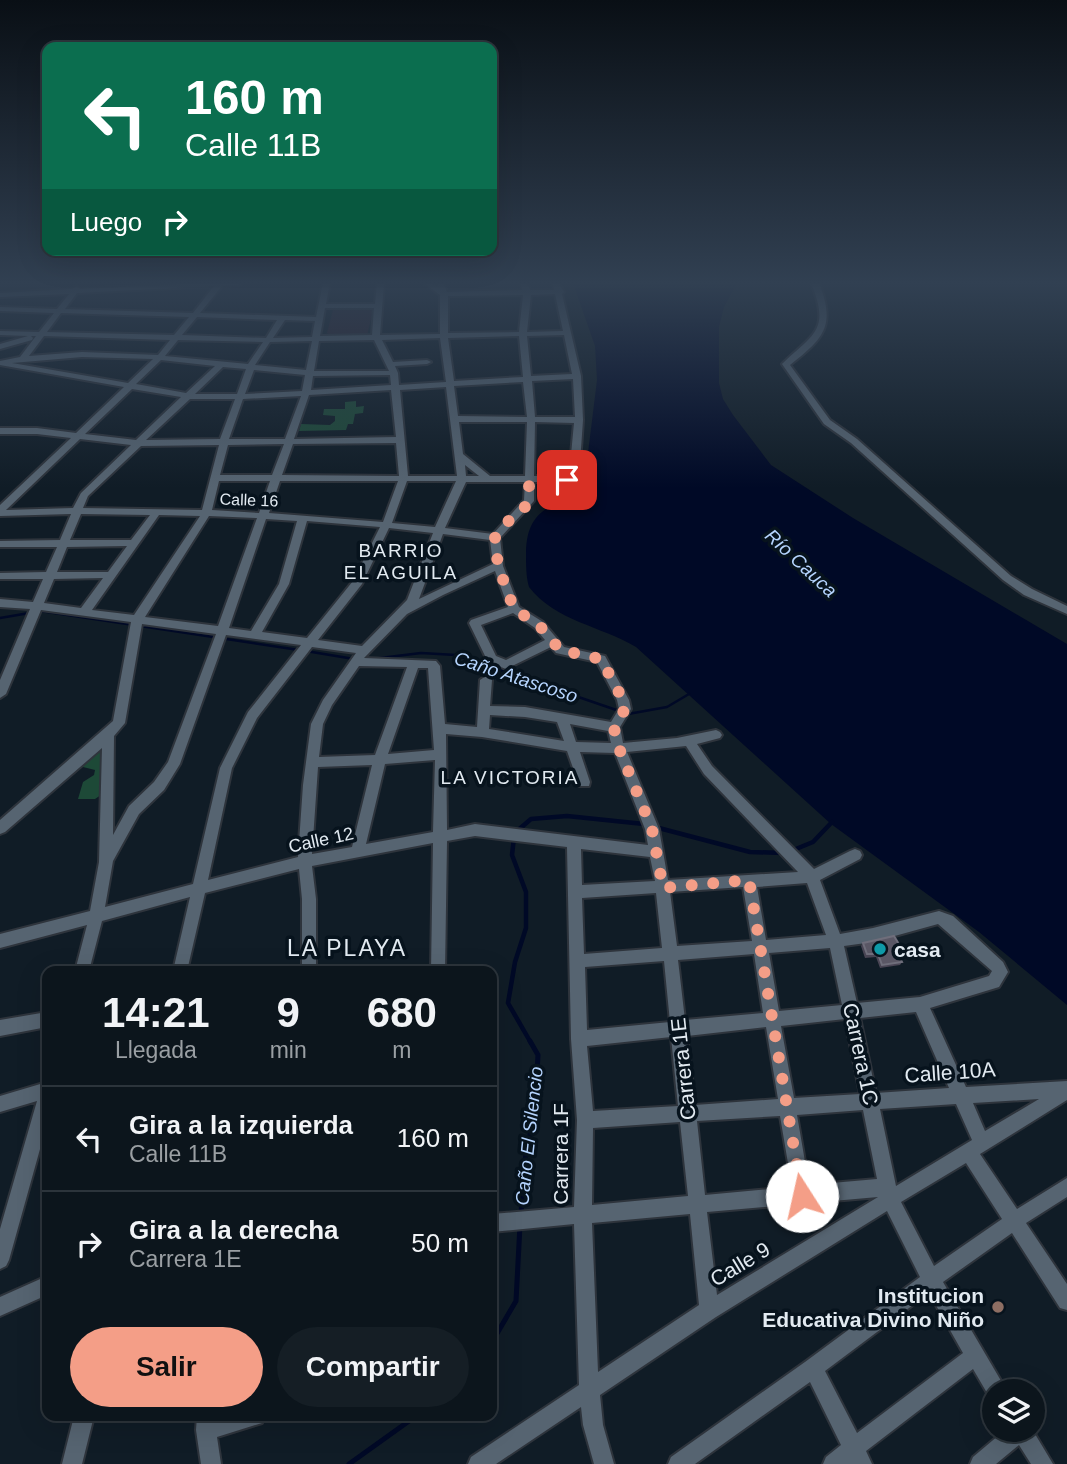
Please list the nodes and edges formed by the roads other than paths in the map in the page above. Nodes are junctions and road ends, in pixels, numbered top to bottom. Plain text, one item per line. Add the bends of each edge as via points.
1 (28, 351) edge
2 (165, 351) edge
3 (261, 351) edge
4 (314, 351) edge
5 (385, 351) edge
6 (446, 351) edge
7 (525, 351) edge
8 (571, 351) edge
9 (803, 351) edge
10 (160, 357) junction
11 (23, 358) junction
12 (427, 362) dead end
13 (0, 363) edge
14 (222, 363) junction
15 (251, 366) junction
16 (393, 369) junction
17 (309, 373) junction
18 (577, 376) junction
19 (529, 377) junction
20 (449, 383) junction
21 (131, 386) junction
22 (396, 386) junction
23 (306, 393) junction
24 (188, 396) junction
25 (240, 397) junction
26 (531, 418) junction
27 (453, 419) junction
28 (579, 420) junction
29 (5, 431) edge
30 (78, 435) junction
31 (401, 440) junction
32 (288, 441) junction
33 (0, 442) edge
34 (224, 442) junction
35 (138, 443) junction
36 (460, 456) junction
37 (277, 477) junction
38 (574, 477) joint
39 (217, 478) junction
40 (404, 478) junction
41 (462, 479) junction
42 (488, 479) junction
43 (530, 480) junction
44 (77, 510) junction
45 (0, 512) edge
46 (156, 513) junction
47 (206, 514) junction
48 (261, 515) junction
49 (303, 518) junction
50 (387, 523) junction
51 (439, 530) junction
52 (495, 537) junction
53 (132, 543) junction
54 (0, 544) edge
55 (63, 544) junction
56 (498, 566) junction
57 (110, 575) junction
58 (0, 576) edge
59 (50, 576) junction
60 (0, 603) edge
61 (514, 609) junction
62 (36, 610) junction
63 (1067, 610) edge
64 (84, 612) junction
65 (399, 614) junction
66 (136, 624) junction
67 (220, 636) junction
68 (254, 636) junction
69 (554, 641) junction
70 (306, 650) junction
71 (361, 656) junction
72 (414, 663) junction
73 (5, 672) edge
74 (486, 680) dead end
75 (0, 694) edge
76 (484, 710) junction
77 (562, 719) junction
78 (614, 727) junction
79 (438, 729) junction
80 (483, 730) junction
81 (108, 735) junction
82 (716, 735) dead end
83 (689, 741) junction
84 (572, 747) junction
85 (618, 747) junction
86 (441, 754) junction
87 (380, 760) junction
88 (313, 762) junction
89 (584, 782) dead end
90 (0, 828) edge
91 (438, 836) junction
92 (575, 842) junction
93 (357, 852) junction
94 (655, 852) junction
95 (855, 855) dead end
96 (305, 861) junction
97 (106, 862) junction
98 (812, 877) junction
99 (749, 880) junction
100 (663, 888) junction
101 (197, 890) junction
102 (575, 891) junction
103 (96, 916) junction
104 (939, 917) joint
105 (0, 941) edge
106 (836, 941) junction
107 (760, 947) junction
108 (671, 954) junction
109 (577, 961) junction
110 (83, 966) edge
111 (181, 966) edge
112 (309, 966) edge
113 (438, 966) edge
114 (920, 1004) junction
115 (852, 1012) junction
116 (772, 1020) junction
117 (42, 1021) edge
118 (0, 1028) edge
119 (678, 1029) junction
120 (579, 1039) junction
121 (1067, 1090) edge
122 (42, 1094) edge
123 (958, 1095) junction
124 (870, 1101) junction
125 (0, 1104) edge
126 (787, 1106) junction
127 (42, 1111) edge
128 (688, 1113) junction
129 (585, 1120) junction
130 (975, 1147) junction
131 (1067, 1187) edge
132 (889, 1193) junction
133 (802, 1196) junction
134 (697, 1206) junction
135 (583, 1217) junction
136 (1014, 1220) junction
137 (499, 1223) edge
138 (0, 1259) edge
139 (930, 1278) junction
140 (42, 1288) edge
141 (1065, 1294) edge
142 (0, 1307) edge
143 (709, 1310) junction
144 (975, 1356) junction
145 (813, 1368) junction
146 (989, 1379) edge
147 (589, 1388) junction
148 (83, 1421) edge
149 (206, 1423) edge
150 (1007, 1442) edge
151 (1029, 1442) edge
152 (857, 1456) edge
153 (72, 1464) edge
154 (211, 1464) edge
155 (478, 1464) edge
156 (604, 1464) edge
157 (678, 1464) edge
158 (833, 1464) edge
159 (980, 1464) edge
160 (1043, 1464) edge

1 - 11 street
2 - 10 street
3 - 15 street
4 - 17 street
5 - 16 street
6 - 20 street
7 - 19 street
8 - 18 street
9 - 63 street via 786,364 790,376 828,423 1007,578
10 - 11 street
10 - 14 street
10 - 21 street
11 - 13 street
12 - 16 street
13 - 21 street
14 - 15 street
14 - 24 street
15 - 17 street
15 - 25 street
16 - 17 street
16 - 22 street
17 - 23 street
18 - 19 street
18 - 28 street
19 - 20 street
19 - 26 street
20 - 22 street
20 - 27 street
21 - 24 street
21 - 30 street
22 - 23 street
22 - 31 street
23 - 25 street
23 - 32 street
24 - 25 street
24 - 35 street
25 - 34 street
26 - 27 street
26 - 28 street
26 - 43 street
27 - 36 street
28 - 38 street
29 - 30 street
29 - 33 street
30 - 35 street
30 - 45 street
31 - 32 street
31 - 40 street
32 - 34 street
32 - 37 street
34 - 35 street
34 - 39 street
35 - 44 street via 83,495
36 - 41 street
36 - 42 street
37 - 39 street
37 - 40 street
37 - 48 street
38 - 43 street
39 - 47 street
40 - 41 street
40 - 50 street
41 - 42 street
41 - 51 street
42 - 43 street
43 - 52 street via 526,506
44 - 45 street, Calle 16
44 - 46 street, Calle 16
44 - 55 street
46 - 47 street, Calle 16
46 - 53 street
47 - 48 street, Calle 16
47 - 66 street
48 - 49 street, Calle 16
48 - 67 street
49 - 50 street, Calle 16
49 - 68 street via 284,584
50 - 51 street, Calle 16
50 - 70 street via 358,582
51 - 52 street, Calle 16
51 - 65 street via 412,601
52 - 56 street
53 - 55 street
53 - 57 street
54 - 55 street
55 - 59 street
56 - 61 street
56 - 65 street
57 - 59 street
57 - 64 street
58 - 59 street
59 - 62 street
60 - 62 street
61 - 69 street
61 - 69 street via 475,623 492,659 506,664
62 - 64 street
62 - 73 street
64 - 66 street
65 - 71 street
66 - 67 street
66 - 81 street via 119,723
67 - 68 street
67 - 97 street via 174,764 134,810
68 - 70 street
69 - 78 street via 568,654 601,659 623,700 623,713
70 - 71 street
70 - 101 street via 252,715 226,768
71 - 72 street
71 - 88 street via 317,724
72 - 79 street via 435,666
72 - 87 street
73 - 75 street
74 - 76 street
76 - 77 street
76 - 80 street
77 - 78 street
77 - 84 street
78 - 85 street, Carrera 1E
79 - 80 street
79 - 86 street
80 - 84 street
81 - 90 street
81 - 97 street
82 - 83 street
83 - 85 street
83 - 98 street, Carrera 1C via 708,770
84 - 85 street
84 - 89 street
85 - 94 street, Carrera 1E via 650,823
86 - 87 street
86 - 91 street
87 - 88 street
87 - 93 street
88 - 96 street
91 - 92 street, Calle 12 via 504,832
91 - 93 street, Calle 12
91 - 113 street
92 - 94 street, Calle 12
92 - 102 street, Carrera 1F
93 - 96 street, Calle 12
94 - 100 street, Carrera 1E
95 - 98 street
96 - 101 street, Calle 12
96 - 112 street
97 - 103 street
98 - 99 street
98 - 106 street, Carrera 1C
99 - 100 street
99 - 107 street
100 - 102 street
100 - 108 street, Carrera 1E
101 - 103 street, Calle 12
101 - 111 street
102 - 109 street, Carrera 1F
103 - 105 street, Calle 12
103 - 110 street
104 - 106 street
104 - 114 street via 998,967 999,978
106 - 107 street
106 - 115 street, Carrera 1C
107 - 108 street
107 - 116 street
108 - 109 street
108 - 119 street, Carrera 1E
109 - 120 street, Carrera 1F
114 - 115 street
114 - 123 street
115 - 116 street
115 - 124 street, Carrera 1C
116 - 119 street
116 - 126 street
117 - 118 street
119 - 120 street
119 - 128 street, Carrera 1E
120 - 129 street, Carrera 1F
121 - 123 street, Calle 10A
121 - 130 street, Calle 9
122 - 125 street
123 - 124 street, Calle 10A
123 - 130 street
124 - 126 street, Calle 10A
124 - 132 street, Carrera 1C
126 - 128 street, Calle 10A
126 - 133 street
127 - 138 street
128 - 129 street, Calle 10A
128 - 134 street, Carrera 1E
129 - 135 street, Carrera 1F
130 - 132 street, Calle 9
130 - 136 street
131 - 136 street
132 - 133 street
132 - 139 street, Carrera 1C
132 - 143 street, Calle 9
133 - 134 street
134 - 135 street
134 - 143 street, Carrera 1E
135 - 137 street
135 - 147 street, Carrera 1F
136 - 139 street
136 - 141 street
139 - 144 street, Carrera 1C
139 - 145 street
140 - 142 street
143 - 147 street, Calle 9
144 - 146 street, Carrera 1C
144 - 152 street
145 - 152 street
145 - 157 street
147 - 155 street, Calle 9
147 - 156 street, Carrera 1F
148 - 153 street
149 - 154 street
150 - 159 street
151 - 160 street
152 - 158 street

